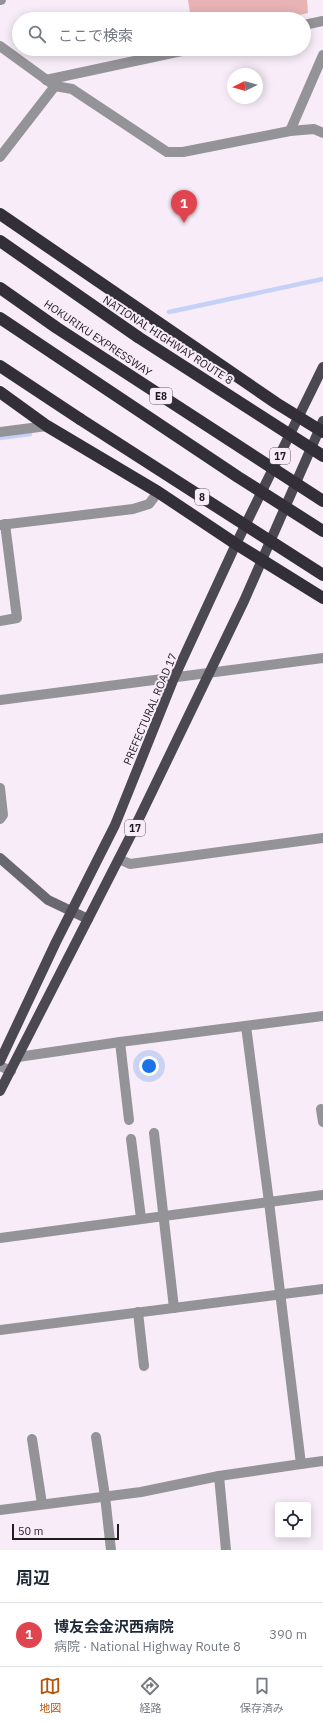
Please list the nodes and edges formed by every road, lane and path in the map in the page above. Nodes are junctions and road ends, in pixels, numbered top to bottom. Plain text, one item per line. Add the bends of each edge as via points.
1 (323, 21) edge
2 (311, 24) edge
3 (0, 46) edge
4 (12, 55) edge
5 (323, 55) edge
6 (14, 56) edge
7 (158, 56) edge
8 (46, 80) junction
9 (55, 86) junction
10 (290, 131) junction
11 (323, 133) edge
12 (0, 157) edge
13 (0, 214) edge
14 (0, 242) edge
15 (0, 288) edge
16 (0, 318) edge
17 (0, 366) edge
18 (323, 367) edge
19 (0, 392) edge
20 (299, 418) junction
21 (48, 426) junction
22 (322, 427) edge
23 (0, 432) edge
24 (323, 456) edge
25 (158, 492) junction
26 (323, 501) edge
27 (2, 524) edge
28 (323, 531) edge
29 (236, 544) junction
30 (262, 560) junction
31 (323, 575) edge
32 (323, 598) edge
33 (0, 621) edge
34 (323, 658) edge
35 (209, 673) junction
36 (174, 678) junction
37 (0, 700) edge
38 (0, 788) edge
39 (0, 819) edge
40 (323, 838) edge
41 (0, 858) edge
42 (119, 859) junction
43 (71, 911) junction
44 (88, 919) junction
45 (323, 1016) edge
46 (246, 1026) junction
47 (120, 1042) junction
48 (18, 1057) junction
49 (0, 1061) edge
50 (0, 1066) edge
51 (11, 1071) junction
52 (0, 1091) edge
53 (321, 1108) dead end
54 (129, 1120) dead end
55 (323, 1122) edge
56 (154, 1133) dead end
57 (131, 1139) dead end
58 (323, 1195) edge
59 (269, 1202) junction
60 (163, 1216) junction
61 (141, 1218) junction
62 (0, 1238) edge
63 (323, 1288) edge
64 (281, 1294) junction
65 (174, 1308) junction
66 (138, 1312) junction
67 (0, 1330) edge
68 (144, 1366) dead end
69 (96, 1437) dead end
70 (32, 1439) dead end
71 (323, 1461) edge
72 (301, 1464) junction
73 (219, 1476) junction
74 (105, 1496) junction
75 (42, 1504) junction
76 (0, 1510) edge
77 (111, 1550) edge
78 (226, 1550) edge

1 - 2 street
3 - 4 street
5 - 10 street
6 - 8 street
7 - 8 street
8 - 9 street
9 - 10 street via 72,89 167,152 183,152
9 - 12 street
10 - 11 street via 314,129
13 - 20 highway
14 - 24 highway, NATIONAL HIGHWAY ROUTE 8, bridge via 138,338
15 - 26 highway, HOKURIKU EXPRESSWAY / E8, bridge via 57,328
16 - 28 highway, E8, bridge
17 - 31 highway, 8, bridge
18 - 20 main road, PREFECTURAL ROAD 17 / 17
19 - 21 highway
20 - 22 highway
20 - 29 main road, PREFECTURAL ROAD 17 / 17
21 - 23 street
21 - 25 highway
22 - 30 main road, 17
25 - 27 street via 149,504 133,509
25 - 29 highway
27 - 33 street via 17,618
29 - 30 highway
29 - 36 main road, PREFECTURAL ROAD 17 / 17
30 - 32 highway
30 - 35 main road, 17
34 - 35 street
35 - 36 street
35 - 42 main road, 17
36 - 37 street
36 - 43 main road, PREFECTURAL ROAD 17 / 17 via 115,825
38 - 39 street via 3,816
40 - 42 street via 130,864
41 - 43 street via 48,900
42 - 44 main road, 17
43 - 44 street
43 - 49 main road, PREFECTURAL ROAD 17 / 17
44 - 48 main road, 17
45 - 46 street
46 - 47 street
46 - 59 street
47 - 48 street
47 - 54 street
48 - 51 main road, 17
50 - 51 street
51 - 52 main road, 17
53 - 55 street
56 - 60 street
57 - 61 street
58 - 59 street
59 - 60 street
59 - 64 street
60 - 61 street
60 - 65 street
61 - 62 street
63 - 64 street
64 - 65 street
64 - 72 street
65 - 66 street
66 - 67 street
66 - 68 street
69 - 74 street
70 - 75 street
71 - 72 street
72 - 73 street
73 - 74 street via 141,1492
73 - 78 street
74 - 75 street
74 - 77 street
75 - 76 street

